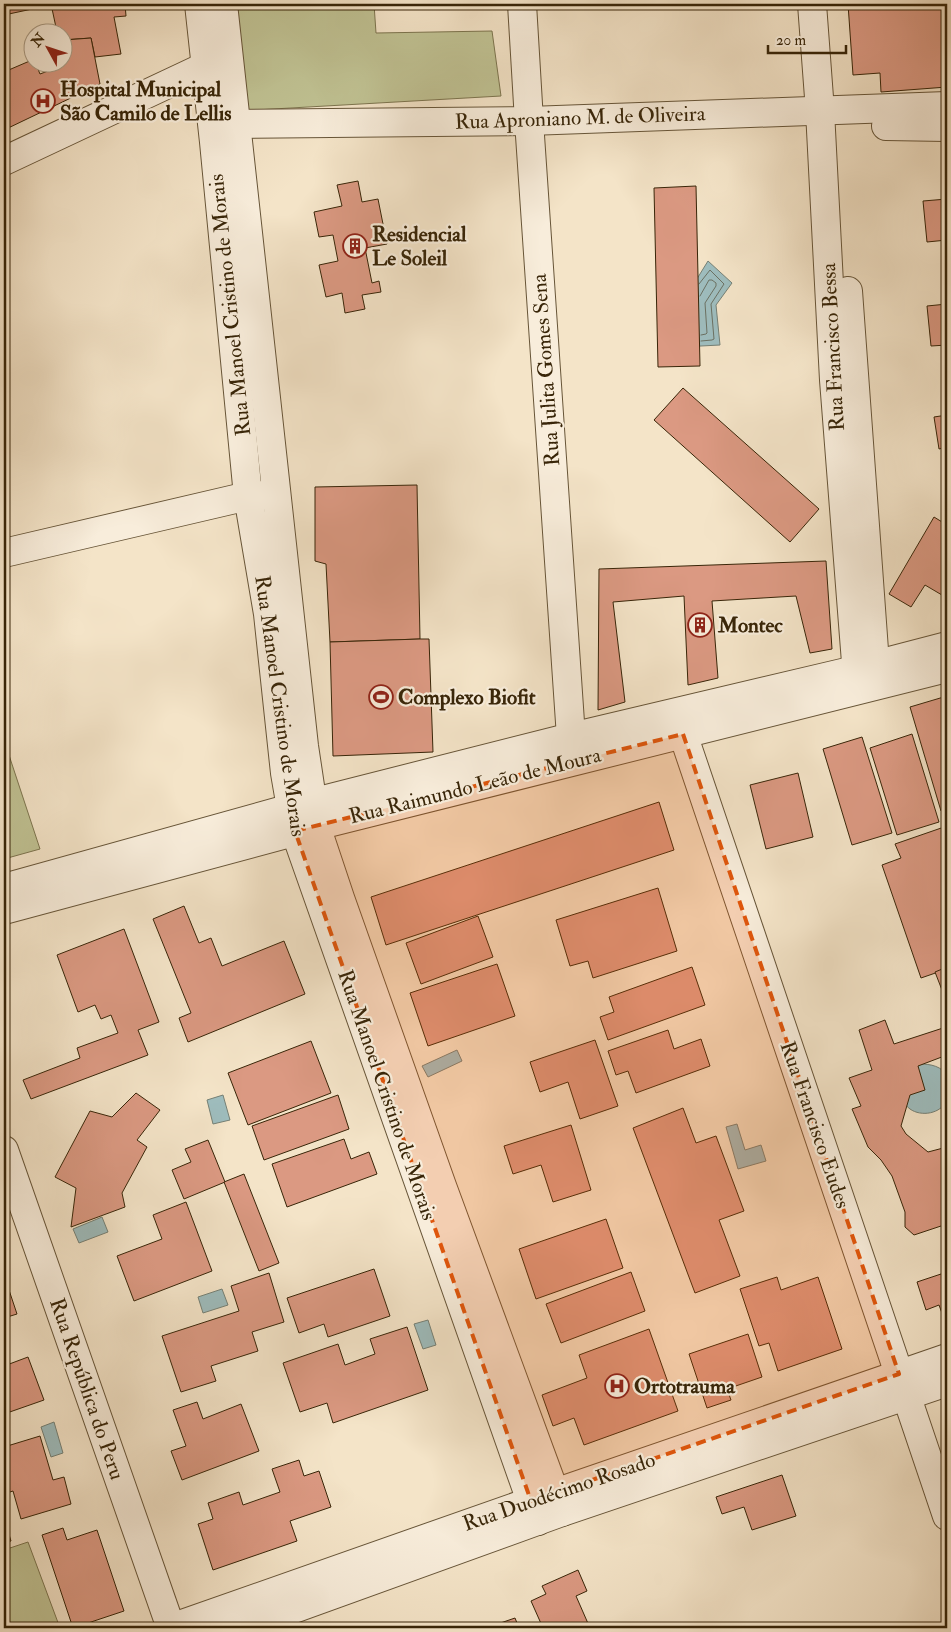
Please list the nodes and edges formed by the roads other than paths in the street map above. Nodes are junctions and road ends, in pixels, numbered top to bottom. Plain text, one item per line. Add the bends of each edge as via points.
1 (199, 4) edge
2 (223, 4) edge
3 (522, 4) edge
4 (812, 4) edge
5 (829, 4) edge
6 (217, 62) junction
7 (947, 106) edge
8 (829, 118) junction
9 (947, 127) edge
10 (529, 129) junction
11 (225, 133) junction
12 (4, 162) edge
13 (277, 494) junction
14 (248, 496) junction
15 (4, 553) edge
16 (947, 646) edge
17 (947, 668) edge
18 (866, 678) junction
19 (683, 734) junction
20 (571, 737) junction
21 (304, 817) junction
22 (4, 888) edge
23 (4, 910) edge
24 (4, 1150) edge
25 (947, 1358) edge
26 (947, 1382) edge
27 (903, 1385) junction
28 (546, 1507) junction
29 (947, 1516) edge
30 (171, 1628) edge
31 (241, 1628) edge

1 - 6 street, Rua Manoel Cristino de Morais
2 - 6 street, Rua Manoel Cristino de Morais
3 - 10 street, Rua Julita Gomes Sena
4 - 8 street, Rua Francisco Bessa
5 - 8 street, Rua Francisco Bessa via 834,90
6 - 11 street, Rua Manoel Cristino de Morais
6 - 12 street
7 - 8 street, Rua Aproniano M. de Oliveira
8 - 9 street, Rua Aproniano M. de Oliveira
8 - 10 street, Rua Aproniano M. de Oliveira
8 - 18 street, Rua Francisco Bessa via 839,173
10 - 11 street, Rua Aproniano M. de Oliveira
10 - 20 street, Rua Julita Gomes Sena
11 - 13 street, Rua Manoel Cristino de Morais
11 - 14 street, Rua Manoel Cristino de Morais
13 - 14 street
13 - 21 street, Rua Manoel Cristino de Morais via 304,746
14 - 15 street
14 - 21 street, Rua Manoel Cristino de Morais via 268,614 285,773
16 - 18 street, Rua Raimundo Leão de Moura
17 - 18 street, Rua Raimundo Leão de Moura
18 - 19 street, Rua Raimundo Leão de Moura
18 - 20 street, Rua Raimundo Leão de Moura
19 - 21 street, Rua Raimundo Leão de Moura
19 - 27 street, Rua Francisco Eudes
20 - 21 street, Rua Raimundo Leão de Moura
21 - 22 street, Rua Raimundo Leão de Moura
21 - 23 street, Rua Raimundo Leão de Moura
21 - 28 street, Rua Manoel Cristino de Morais
24 - 30 street, Rua República do Peru
25 - 27 street, Rua Duodécimo Rosado
26 - 27 street, Rua Duodécimo Rosado
27 - 28 street, Rua Duodécimo Rosado
27 - 29 street, Rua Francisco Eudes
28 - 30 street, Rua Duodécimo Rosado
28 - 31 street, Rua Duodécimo Rosado

